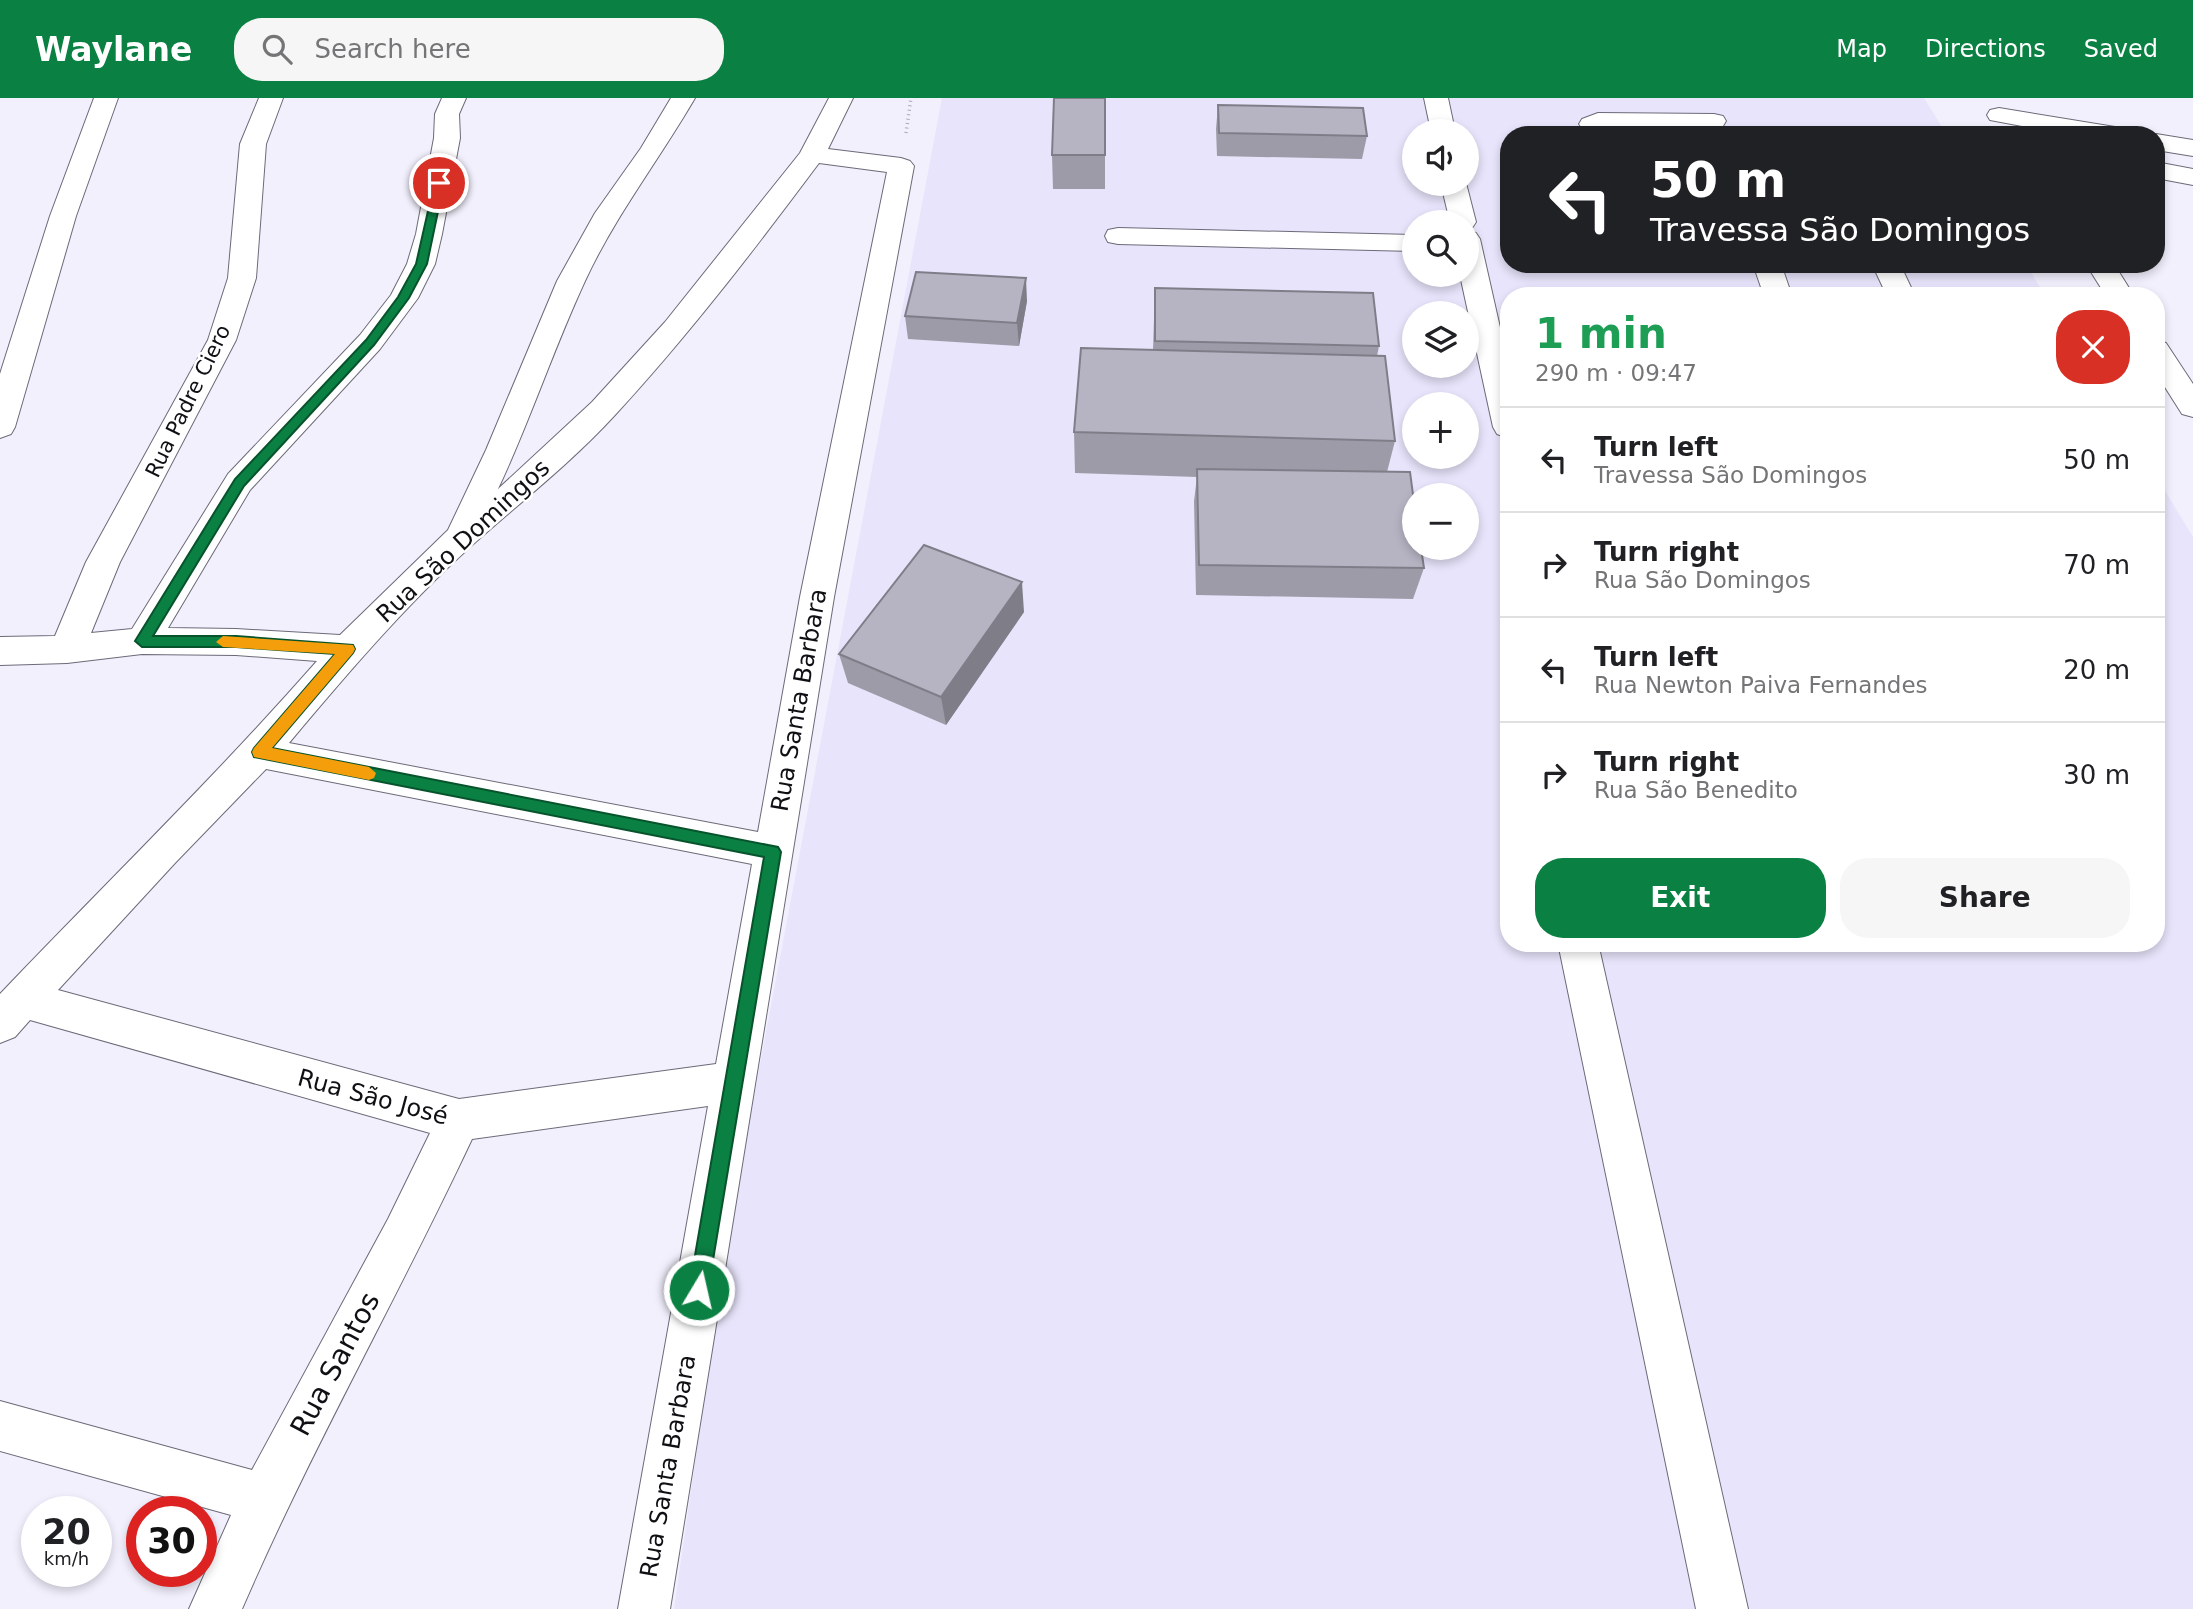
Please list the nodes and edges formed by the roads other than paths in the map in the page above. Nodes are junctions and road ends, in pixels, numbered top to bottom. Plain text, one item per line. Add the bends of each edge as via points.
1 (106, 98) edge
2 (271, 98) edge
3 (454, 98) edge
4 (682, 98) edge
5 (841, 98) edge
6 (1436, 98) edge
7 (1583, 98) edge
8 (2000, 116) edge
9 (1712, 118) edge
10 (1440, 119) edge
11 (1597, 126) edge
12 (1598, 126) edge
13 (2061, 126) edge
14 (2165, 143) edge
15 (2193, 148) edge
16 (812, 155) junction
17 (2165, 172) edge
18 (2193, 177) edge
19 (1118, 236) dead end
20 (1402, 243) edge
21 (1477, 287) edge
22 (2165, 362) edge
23 (1500, 391) edge
24 (2188, 394) edge
25 (0, 427) edge
26 (457, 540) junction
27 (142, 641) junction
28 (67, 649) junction
29 (348, 649) junction
30 (0, 651) edge
31 (259, 752) junction
32 (773, 852) junction
33 (1580, 952) edge
34 (11, 1011) edge
35 (732, 1082) junction
36 (459, 1120) junction
37 (0, 1426) edge
38 (264, 1499) junction
39 (215, 1609) edge
40 (644, 1609) edge
41 (1722, 1609) edge

1 - 25 street via 71,190
2 - 28 street, Rua Padre Ciero via 253,145 242,278 222,340 103,562
3 - 27 street via 447,114 447,138 429,234 404,298 370,342 239,482
4 - 26 street via 608,213 571,281
5 - 16 street, Rua São Domingos
6 - 10 street
7 - 11 street
8 - 13 street
9 - 12 street via 1598,120
14 - 15 street
16 - 26 street, Rua São Domingos via 675,329 603,409 530,481
16 - 32 street, Rua Santa Barbara via 901,166 817,597
17 - 18 street
19 - 20 street
21 - 23 street
22 - 24 street
26 - 29 street, Rua São Domingos
27 - 28 street
27 - 29 street
28 - 30 street
29 - 31 street, Rua São Domingos
31 - 32 street
31 - 34 street, Rua São Domingos
32 - 35 street, Rua Santa Barbara
33 - 41 street
34 - 36 street, Rua São José
35 - 36 street, Rua São José
35 - 40 street, Rua Santa Barbara
36 - 38 street, Rua Santos via 404,1235
37 - 38 street
38 - 39 street, Rua Santos

